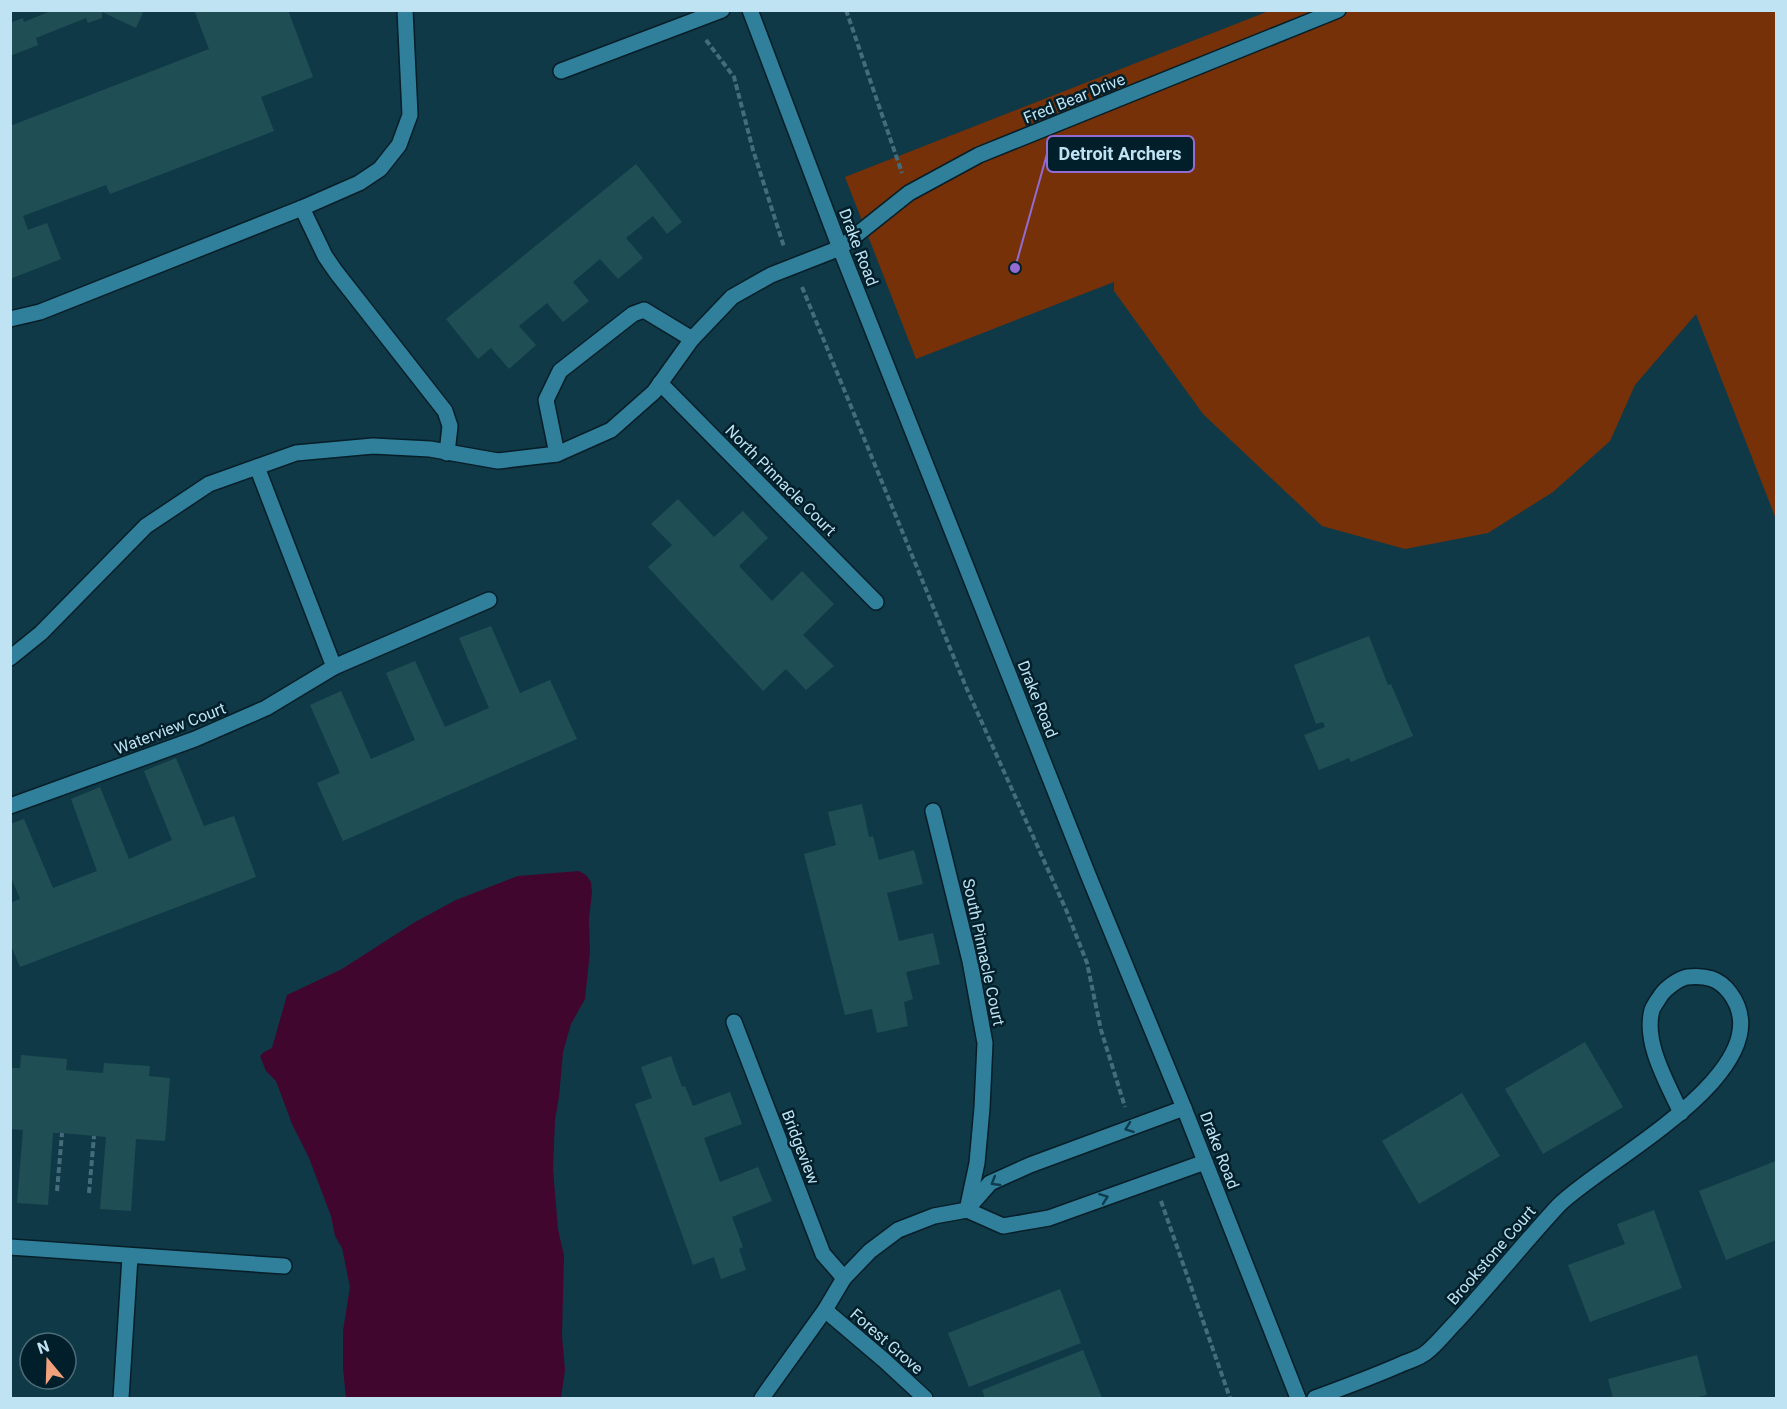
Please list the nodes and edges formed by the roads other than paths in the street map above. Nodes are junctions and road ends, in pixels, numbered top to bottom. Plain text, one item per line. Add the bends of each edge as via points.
1 (405, 10) edge
2 (722, 10) edge
3 (750, 10) edge
4 (1338, 10) edge
5 (561, 71) dead end
6 (302, 208) junction
7 (840, 248) junction
8 (10, 319) edge
9 (692, 339) junction
10 (660, 383) junction
11 (447, 453) junction
12 (557, 454) junction
13 (257, 467) junction
14 (489, 600) dead end
15 (876, 602) dead end
16 (10, 658) edge
17 (334, 667) junction
18 (10, 806) edge
19 (933, 811) dead end
20 (734, 1022) dead end
21 (1184, 1108) junction
22 (1681, 1113) junction
23 (1205, 1162) junction
24 (967, 1209) junction
25 (10, 1247) edge
26 (130, 1257) junction
27 (284, 1266) dead end
28 (844, 1278) junction
29 (825, 1310) junction
30 (120, 1398) edge
31 (762, 1398) edge
32 (925, 1398) edge
33 (1298, 1398) edge
34 (1316, 1398) edge

1 - 6 street via 410,115 399,145 380,169
2 - 5 street
3 - 7 street, Drake Road
4 - 7 street, Fred Bear Drive via 979,155 909,193
6 - 8 street via 40,312
6 - 11 street via 330,264 445,411 450,426
7 - 9 street, Fred Bear Drive via 771,275 732,297
7 - 21 street, Drake Road
9 - 10 street, Fred Bear Drive
9 - 12 street via 644,310 633,314 560,371 546,400
10 - 12 street, Fred Bear Drive via 611,430
10 - 15 street, North Pinnacle Court
11 - 12 street, Fred Bear Drive via 498,461
11 - 13 street, Fred Bear Drive via 373,446 296,453
13 - 16 street, Fred Bear Drive via 210,484 146,526 41,633
13 - 17 street
14 - 17 street, Waterview Court
17 - 18 street, Waterview Court via 266,708 205,735
19 - 24 street, South Pinnacle Court via 970,961 985,1043 977,1163
20 - 28 street, Bridgeview via 823,1254
21 - 23 street, Drake Road
21 -> 24 street via 990,1183
22 - 22 street, Brookstone Court via 1658,1064 1650,1026 1652,1009 1664,991 1682,978 1702,975 1723,983 1736,1001 1740,1040 1730,1062
22 - 34 street, Brookstone Court via 1560,1204 1427,1353
24 -> 23 street via 1003,1226 1049,1218
23 - 33 street, Drake Road
24 - 28 street via 898,1230
25 - 26 street
26 - 27 street
26 - 30 street
28 - 29 street
29 - 31 street
29 - 32 street, Forest Grove

